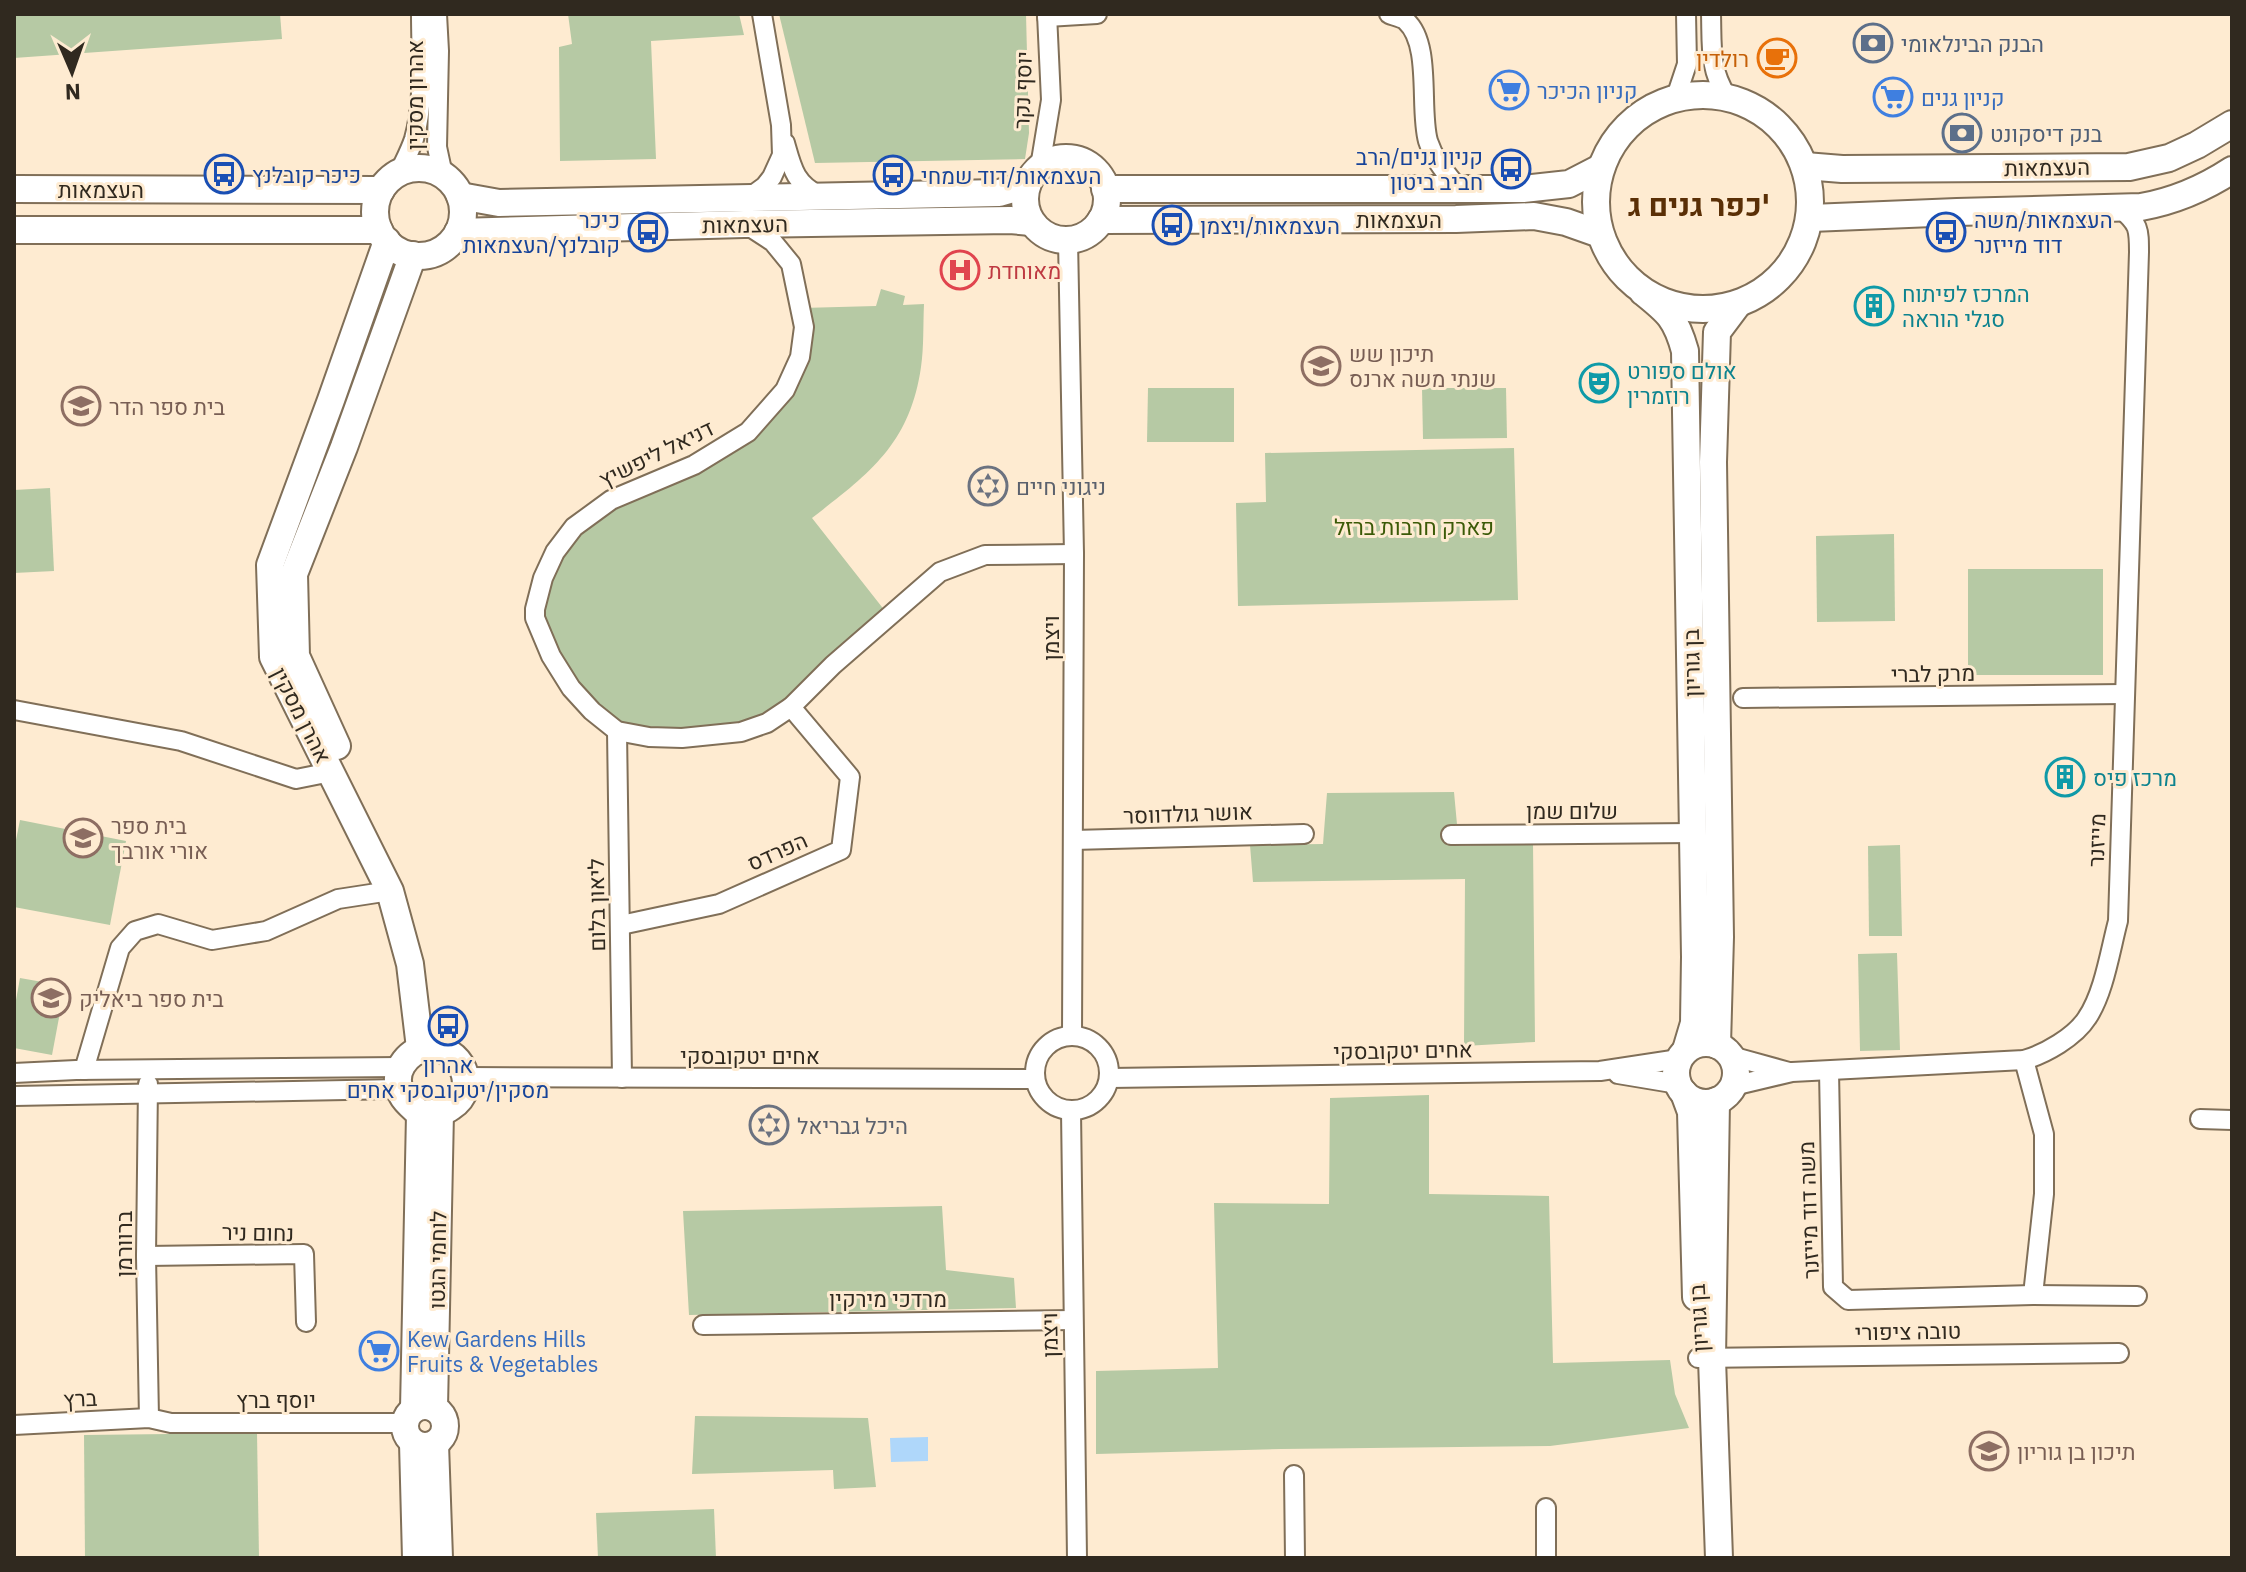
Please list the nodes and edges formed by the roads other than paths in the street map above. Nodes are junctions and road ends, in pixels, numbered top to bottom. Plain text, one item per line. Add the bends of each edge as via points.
1 (421, 14) edge
2 (437, 14) edge
3 (762, 14) edge
4 (1097, 14) edge
5 (1389, 14) edge
6 (1686, 14) edge
7 (1711, 14) edge
8 (1047, 16) edge
9 (1676, 97) junction
10 (1727, 97) junction
11 (2232, 124) edge
12 (781, 125) junction
13 (1805, 166) junction
14 (1600, 168) junction
15 (2232, 170) edge
16 (443, 175) junction
17 (1034, 176) junction
18 (390, 182) junction
19 (1458, 188) junction
20 (14, 189) edge
21 (1105, 189) junction
22 (460, 196) junction
23 (750, 197) junction
24 (824, 198) junction
25 (2160, 204) junction
26 (2120, 208) junction
27 (1811, 218) junction
28 (1101, 220) junction
29 (1031, 222) junction
30 (744, 224) junction
31 (14, 230) edge
32 (458, 232) junction
33 (1600, 234) junction
34 (383, 236) junction
35 (1068, 240) junction
36 (2139, 252) junction
37 (413, 255) junction
38 (1643, 292) junction
39 (1738, 304) junction
40 (1074, 554) junction
41 (2124, 694) junction
42 (1743, 698) dead end
43 (791, 707) junction
44 (14, 710) edge
45 (617, 731) junction
46 (331, 772) junction
47 (1693, 833) junction
48 (1304, 834) dead end
49 (1451, 835) dead end
50 (1073, 840) junction
51 (390, 891) junction
52 (621, 925) junction
53 (1072, 1036) junction
54 (428, 1048) junction
55 (1724, 1050) junction
56 (2024, 1060) junction
57 (149, 1069) junction
58 (84, 1070) junction
59 (1829, 1071) junction
60 (1682, 1072) junction
61 (1792, 1072) junction
62 (14, 1073) edge
63 (465, 1077) junction
64 (400, 1078) junction
65 (622, 1078) junction
66 (1110, 1078) junction
67 (1035, 1079) junction
68 (1725, 1093) junction
69 (147, 1094) junction
70 (14, 1096) edge
71 (1071, 1111) junction
72 (430, 1113) junction
73 (2200, 1119) dead end
74 (2232, 1120) edge
75 (146, 1256) junction
76 (2033, 1295) junction
77 (2137, 1296) dead end
78 (1073, 1320) junction
79 (306, 1322) dead end
80 (703, 1325) dead end
81 (2119, 1353) dead end
82 (1705, 1359) junction
83 (149, 1418) junction
84 (14, 1425) edge
85 (420, 1425) junction
86 (1294, 1475) dead end
87 (1546, 1508) dead end
88 (416, 1558) edge
89 (439, 1558) edge
90 (1077, 1558) edge
91 (1295, 1558) edge
92 (1546, 1558) edge
93 (1719, 1558) edge

1 - 18 street, אהרון מסקין via 418,122
2 - 16 street, אהרון מסקין via 437,147
3 - 12 street
4 - 8 street
5 - 19 street via 1406,21 1418,41 1429,142 1435,160
6 - 9 street via 1687,64
7 - 10 street via 1712,65
8 - 17 street, יוסף נקר via 1051,100
9 - 10 main road
9 - 14 main road via 1643,112 1617,137
10 - 13 main road via 1761,110 1788,134
11 - 13 main road, העצמאות via 2169,158 2129,167
12 - 23 street via 777,168
12 - 24 street via 800,183
13 - 27 main road
14 - 19 main road, העצמאות via 1569,184
14 - 33 main road via 1595,201
15 - 25 main road, העצמאות via 2209,186
16 - 18 main road via 417,168
16 - 22 main road
17 - 21 main road via 1050,162 1073,159 1101,178
17 - 24 main road, העצמאות via 999,193
17 - 29 main road via 1025,198
18 - 20 main road, העצמאות
18 - 34 main road via 376,203
19 - 21 main road, העצמאות
21 - 28 main road
22 - 23 main road, העצמאות via 499,203
22 - 32 main road
23 - 24 main road, העצמאות
25 - 26 main road, העצמאות
25 - 36 street, מייזנר
26 - 27 main road, העצמאות
26 - 36 street, מייזנר via 2139,230
27 - 39 main road via 1786,271 1765,291
28 - 33 main road, העצמאות via 1534,216
28 - 35 main road via 1087,234
29 - 30 main road, העצמאות
29 - 35 main road via 1047,236
30 - 32 main road, העצמאות
30 - 45 street, דניאל ליפשיץ via 773,242 791,264 802,308 800,357 785,390 748,432 694,465 611,500 574,527 555,552 535,609 551,656 571,688
31 - 34 main road, העצמאות
32 - 37 main road via 439,250
33 - 38 main road via 1616,267
34 - 37 main road via 399,251
34 - 46 main road, אהרן מסקין via 331,400 270,565 273,657
35 - 40 street, ויצמן
36 - 41 street, מייזנר
37 - 54 main road, אהרן מסקין via 294,574 296,656 398,867 422,956
38 - 39 main road via 1673,306 1706,310
38 - 47 main road, בן גוריון via 1670,314 1685,351
39 - 55 main road, בן גוריון via 1717,332 1713,462
40 - 43 street via 985,555 940,572
40 - 50 street, ויצמן
41 - 42 street, מרק לברי
41 - 56 street, מייזנר via 2118,921 2100,989 2087,1019 2042,1055
43 - 45 street via 741,732 682,738
43 - 52 street, הפרדס via 850,777 841,850 719,904
44 - 46 street via 181,741 296,779
45 - 52 street, ליאון בלום
46 - 51 main road, אהרן מסקין
47 - 49 street, שלום שמן
47 - 60 main road, בן גוריון via 1694,1023
48 - 50 street, אושר גולדווסר
50 - 53 street, ויצמן
51 - 54 main road, אהרן מסקין
51 - 58 street via 338,899 266,931 212,940 158,924 135,931 120,948
52 - 65 street, ליאון בלום
53 - 66 street via 1099,1047
53 - 67 street via 1047,1045 1039,1055
54 - 63 main road via 445,1049 459,1060
54 - 64 main road via 412,1053
55 - 60 main road via 1701,1043
55 - 61 street, מייזנר
55 - 68 main road via 1736,1070
56 - 59 street, מייזנר
56 - 76 street via 2044,1134 2044,1194
57 - 58 street
57 - 64 street
57 - 69 street, ברוורמן
58 - 62 street
59 - 61 street, מייזנר
59 - 76 street, משה דוד מייזנר via 1833,1287 1848,1300
60 - 66 street, אחים יטקובסקי
60 - 68 main road via 1692,1099 1701,1102
60 - 82 main road, בן גוריון via 1691,1112
61 - 68 street, מייזנר
63 - 65 street, אחים יטקובסקי
63 - 72 main road via 459,1099
64 - 69 street
64 - 72 main road via 404,1099
65 - 67 street, אחים יטקובסקי
66 - 71 street via 1095,1103
67 - 71 street via 1051,1105
68 - 82 main road, בן גוריון
69 - 70 street
69 - 75 street, ברוורמן
71 - 78 street, ויצמן
72 - 85 main road, לוחמי הגטו
73 - 74 street
75 - 79 street, נחום ניר via 304,1254
75 - 83 street, ברוורמן
76 - 77 street, משה דוד מייזנר
78 - 80 street, מרדכי מירקין
78 - 90 street, ויצמן
81 - 82 street, טובה ציפורי
82 - 93 main road, בן גוריון via 1713,1397
83 - 84 street, ברץ
83 - 85 street, יוסף ברץ via 171,1423
85 - 88 main road, לוחמי הגטו
85 - 89 main road, לוחמי הגטו
86 - 91 street
87 - 92 street

